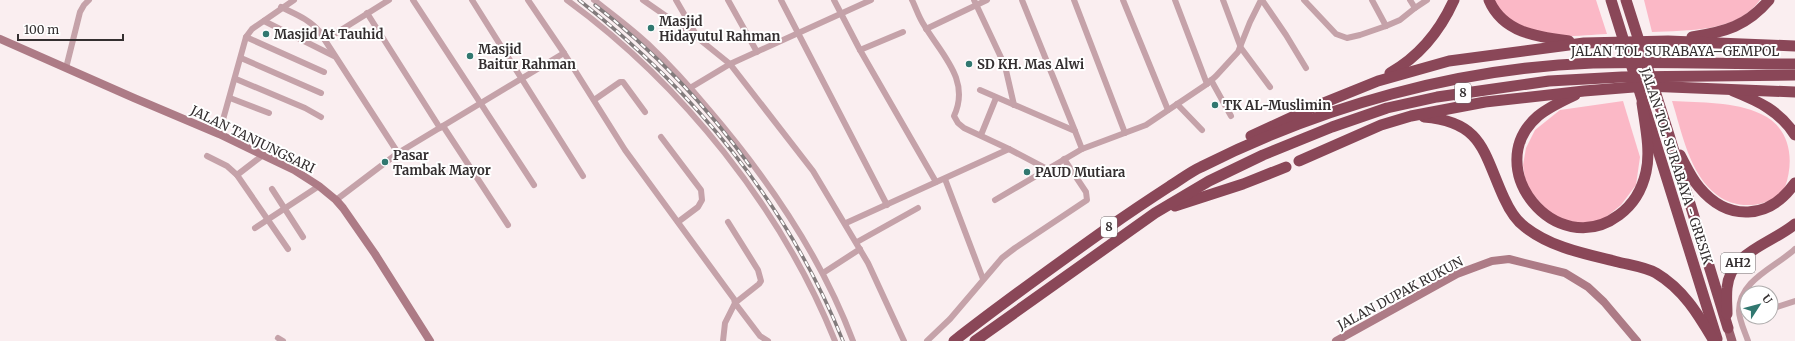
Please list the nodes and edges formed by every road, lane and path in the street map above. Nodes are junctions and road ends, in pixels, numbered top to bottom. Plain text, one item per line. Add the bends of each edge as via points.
1 (88, 0) edge
2 (294, 0) edge
3 (389, 0) edge
4 (413, 0) edge
5 (472, 0) edge
6 (528, 0) edge
7 (567, 0) edge
8 (594, 0) edge
9 (643, 0) edge
10 (676, 0) edge
11 (728, 0) edge
12 (781, 0) edge
13 (834, 0) edge
14 (871, 0) edge
15 (912, 0) edge
16 (987, 0) edge
17 (1022, 0) edge
18 (1074, 0) edge
19 (1123, 0) edge
20 (1175, 0) edge
21 (1223, 0) edge
22 (1262, 0) edge
23 (1372, 0) edge
24 (1410, 0) edge
25 (1427, 0) edge
26 (1454, 0) edge
27 (1489, 0) edge
28 (1611, 0) edge
29 (1626, 0) edge
30 (1629, 0) edge
31 (1769, 0) edge
32 (1303, 1) edge
33 (975, 3) edge
34 (281, 8) junction
35 (1415, 8) junction
36 (841, 12) junction
37 (367, 13) junction
38 (264, 21) junction
39 (1632, 22) junction
40 (1386, 26) junction
41 (926, 29) junction
42 (799, 32) junction
43 (903, 32) dead end
44 (246, 37) junction
45 (0, 39) edge
46 (699, 39) junction
47 (324, 40) junction
48 (1668, 41) junction
49 (1584, 43) junction
50 (1795, 46) edge
51 (1241, 48) junction
52 (860, 50) junction
53 (757, 52) junction
54 (564, 53) junction
55 (334, 56) junction
56 (241, 58) junction
57 (730, 64) junction
58 (1795, 64) edge
59 (66, 68) junction
60 (1306, 68) dead end
61 (324, 72) dead end
62 (1795, 75) edge
63 (236, 79) junction
64 (521, 79) junction
65 (1378, 81) junction
66 (1209, 82) junction
67 (1270, 87) dead end
68 (690, 88) junction
69 (1725, 88) junction
70 (980, 90) dead end
71 (1584, 91) junction
72 (1795, 92) edge
73 (320, 93) dead end
74 (230, 98) junction
75 (996, 98) junction
76 (594, 100) junction
77 (481, 103) junction
78 (1642, 103) junction
79 (1177, 104) junction
80 (1014, 105) junction
81 (1168, 110) junction
82 (645, 112) dead end
83 (268, 113) dead end
84 (1231, 116) dead end
85 (1411, 116) junction
86 (321, 117) dead end
87 (441, 127) junction
88 (1202, 130) dead end
89 (1075, 131) junction
90 (1125, 132) junction
91 (219, 134) junction
92 (1795, 134) edge
93 (981, 135) junction
94 (1669, 135) junction
95 (661, 137) dead end
96 (1009, 149) junction
97 (1082, 149) junction
98 (398, 153) junction
99 (263, 155) junction
100 (208, 156) dead end
101 (1064, 159) junction
102 (1299, 161) dead end
103 (1286, 167) dead end
104 (1199, 168) junction
105 (1047, 169) junction
106 (237, 175) junction
107 (583, 176) dead end
108 (945, 179) junction
109 (936, 182) junction
110 (1795, 183) edge
111 (534, 184) dead end
112 (319, 186) junction
113 (272, 189) dead end
114 (336, 200) junction
115 (995, 200) dead end
116 (887, 205) junction
117 (285, 208) junction
118 (918, 208) dead end
119 (1155, 213) junction
120 (268, 219) junction
121 (678, 222) junction
122 (728, 222) dead end
123 (846, 223) junction
124 (1795, 224) edge
125 (508, 225) dead end
126 (255, 228) dead end
127 (303, 237) dead end
128 (857, 242) junction
129 (288, 249) dead end
130 (860, 249) junction
131 (1795, 249) edge
132 (823, 272) junction
133 (983, 279) junction
134 (1749, 285) edge
135 (1795, 301) edge
136 (735, 303) junction
137 (1779, 306) edge
138 (1743, 325) edge
139 (1728, 328) junction
140 (759, 338) edge
141 (430, 341) edge
142 (723, 341) edge
143 (768, 341) edge
144 (836, 341) edge
145 (853, 341) edge
146 (904, 341) edge
147 (926, 341) edge
148 (954, 341) edge
149 (975, 341) edge
150 (1336, 341) edge
151 (1637, 341) edge
152 (1714, 341) edge
153 (1718, 341) edge
154 (1732, 341) edge
155 (1748, 341) edge

1 - 59 street via 80,12
2 - 34 street
3 - 37 street
4 - 77 street
5 - 64 street
6 - 54 street
7 - 144 street via 644,65 719,146 749,185 783,237 810,283
8 - 68 street via 647,43
9 - 46 street
10 - 46 street
11 - 53 street
12 - 42 street
13 - 36 street
14 - 36 street
15 - 41 street
16 - 33 street
17 - 89 street
18 - 90 street
19 - 81 street
20 - 66 street
21 - 51 street
22 - 51 street via 1250,22
22 - 60 street
23 - 40 street
24 - 35 street
25 - 35 street
26 - 65 highway via 1446,19 1428,43 1414,57
27 - 49 highway via 1497,14 1515,29 1535,36
28 - 78 highway, JALAN TOL SURABAYA - GRESIK
29 - 39 highway, JALAN TOL SURABAYA - GRESIK
30 - 39 highway
31 - 48 highway via 1742,24 1712,34
32 - 40 street via 1342,37 1353,37
33 - 41 street
33 - 80 street via 1005,66
34 - 38 street
34 - 47 street via 314,25
35 - 40 street via 1400,20
36 - 42 street
36 - 52 street
37 - 47 street
37 - 87 street
38 - 44 street
38 - 55 street
39 - 94 highway, JALAN TOL SURABAYA - GRESIK
41 - 93 street via 952,67 959,85 960,100 955,119 964,128
42 - 53 street
42 - 116 street
43 - 52 street
44 - 56 street
44 - 61 street
45 - 59 main road, JALAN TANJUNGSARI
46 - 57 street
47 - 55 street
48 - 49 highway
48 - 50 highway
49 - 65 highway via 1448,61
51 - 66 street
51 - 67 street
52 - 109 street
53 - 57 street
54 - 64 street
54 - 76 street
55 - 98 street
56 - 63 street
56 - 73 street
57 - 68 street
57 - 123 street via 813,171
58 - 104 highway, JALAN TOL SURABAYA–GEMPOL / 8 via 1593,63 1517,70 1451,80 1330,112 1266,136
59 - 91 main road, JALAN TANJUNGSARI
62 - 119 highway, JALAN TOL SURABAYA–GEMPOL / 8 via 1622,77 1549,81 1387,108 1263,155 1209,181
63 - 74 street
63 - 86 street via 293,102
64 - 77 street
64 - 107 street
65 - 104 highway via 1264,129 1233,145
66 - 79 street
66 - 84 street
68 - 132 street via 762,175
69 - 71 highway via 1646,86
69 - 72 highway
69 - 92 highway via 1771,109 1782,117
70 - 75 street
71 - 78 highway via 1554,105 1538,117 1521,141 1518,158 1519,178 1533,204 1550,218 1567,226 1588,227 1610,222 1629,208 1640,192 1646,171 1647,144
71 - 85 highway via 1484,102
74 - 83 street
74 - 91 street
75 - 80 street
75 - 93 street
76 - 82 street via 622,82
76 - 121 street via 625,150
77 - 87 street
77 - 111 street
78 - 153 highway, JALAN TOL SURABAYA - GRESIK
79 - 81 street
79 - 88 street
80 - 89 street
81 - 90 street via 1146,125
85 - 102 highway via 1352,136
85 - 152 highway via 1443,118 1456,123 1475,136 1489,160 1508,206 1526,228 1556,245 1654,272 1680,291 1692,305
87 - 98 street
87 - 125 street
89 - 97 street
90 - 97 street
91 - 99 main road, JALAN TANJUNGSARI
93 - 96 street
94 - 110 highway via 1698,187 1711,199 1738,212 1761,211 1771,206
94 - 139 highway, JALAN TOL SURABAYA - GRESIK
95 - 121 street via 697,183 702,196 698,207
96 - 105 street
96 - 108 street
97 - 101 street
98 - 114 street
99 - 106 street
99 - 112 main road, JALAN TANJUNGSARI
100 - 106 street via 227,166
101 - 105 street
101 - 133 street via 1086,192 1087,200 1014,248
103 - 119 highway
104 - 148 highway, JALAN TOL SURABAYA–GEMPOL / 8 via 1132,211 1021,289
105 - 115 street
106 - 120 street
108 - 109 street
108 - 133 street
109 - 116 street
112 - 114 main road, JALAN TANJUNGSARI
112 - 117 street
113 - 117 street
114 - 141 main road, JALAN TANJUNGSARI via 375,254
116 - 123 street
117 - 120 street
117 - 127 street
118 - 128 street
119 - 149 highway, JALAN TOL SURABAYA–GEMPOL / 8
120 - 126 street
120 - 129 street
121 - 136 street
122 - 136 street via 758,270 761,281
123 - 128 street
124 - 139 highway, AH2 via 1785,233 1745,255 1736,265 1727,288
128 - 130 street
130 - 132 street
130 - 146 street
131 - 134 street
132 - 145 street
133 - 147 street via 950,319
135 - 137 street
136 - 140 street
136 - 142 street via 725,323
138 - 155 street
139 - 154 main road
140 - 143 street
150 - 151 main road, JALAN DUPAK RUKUN via 1457,274 1492,262 1510,259 1565,273 1588,287

